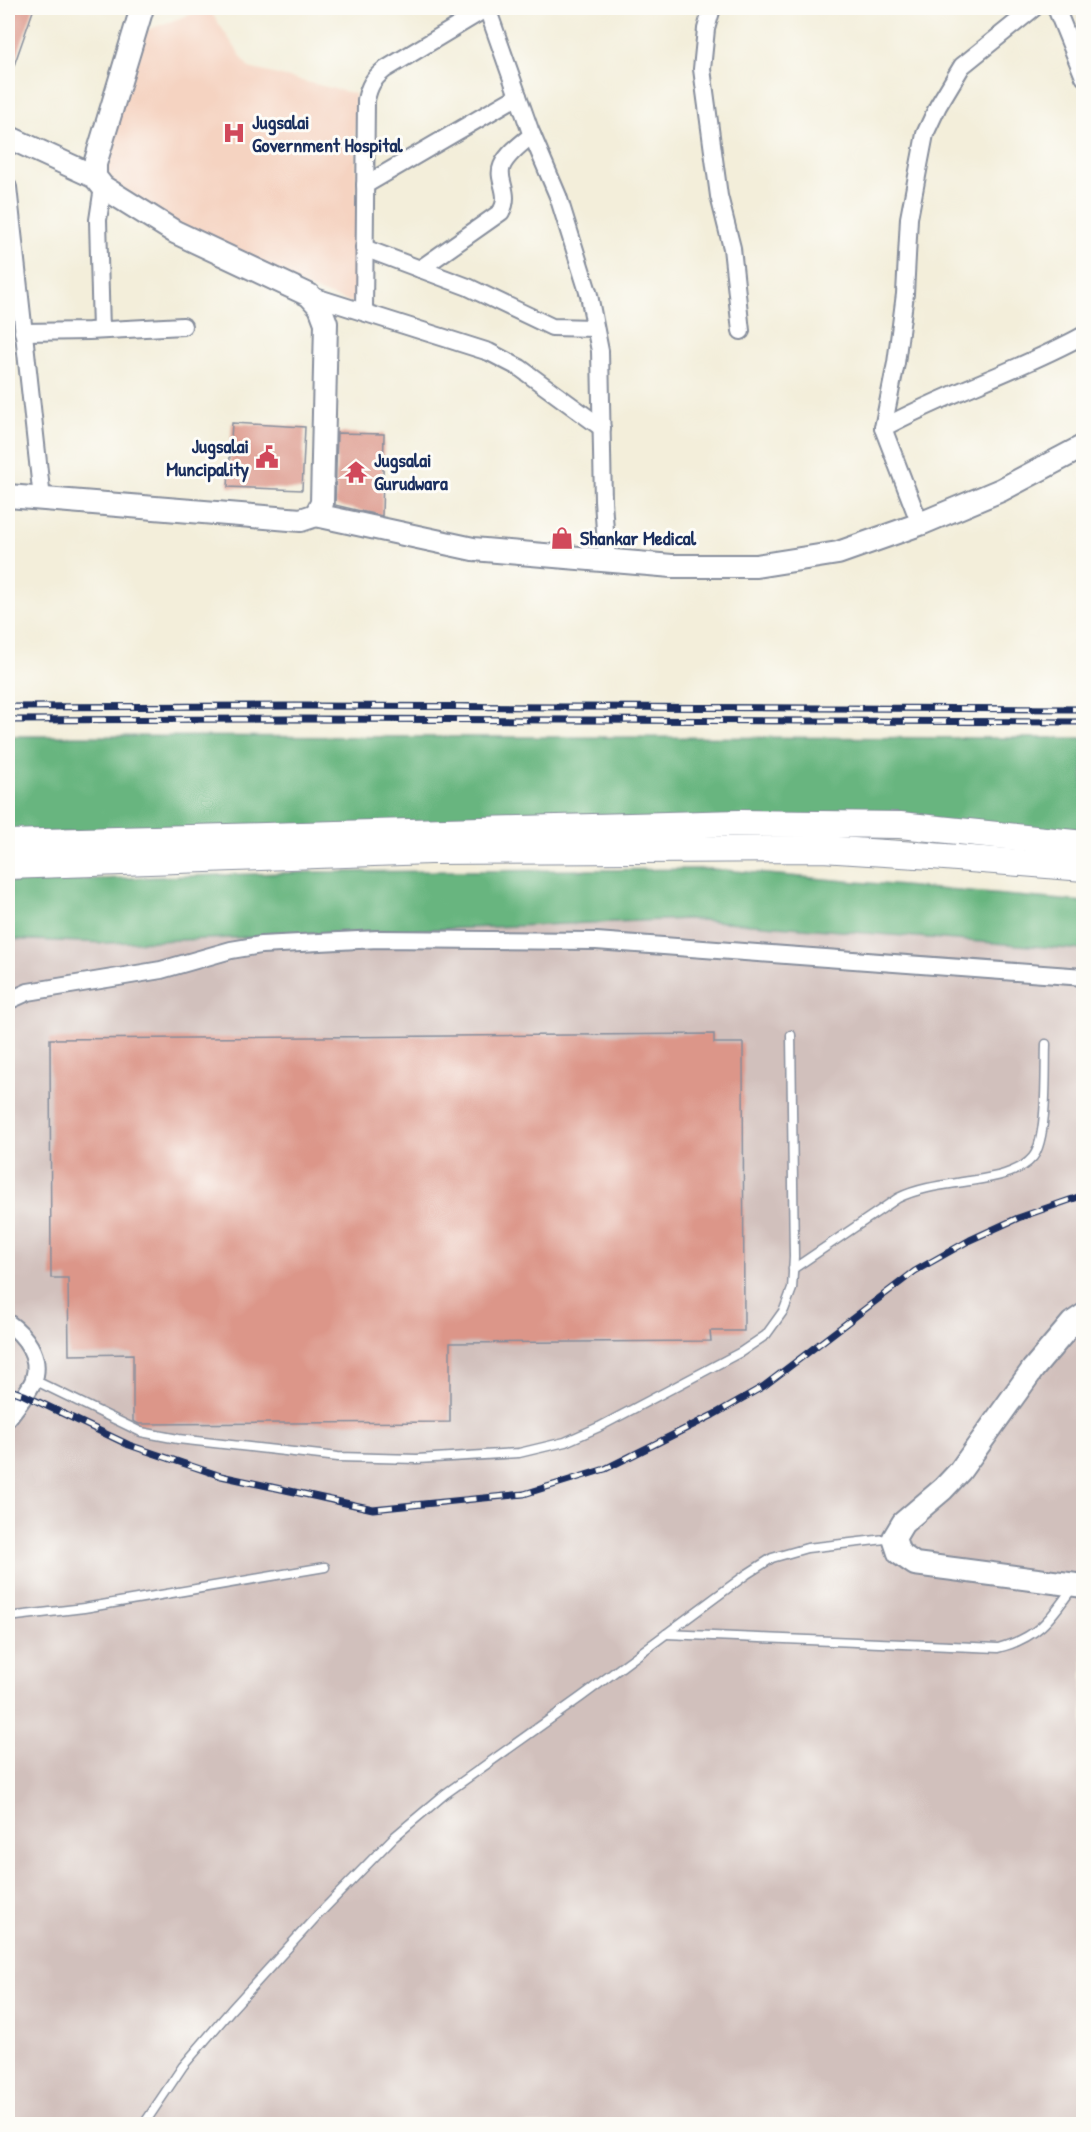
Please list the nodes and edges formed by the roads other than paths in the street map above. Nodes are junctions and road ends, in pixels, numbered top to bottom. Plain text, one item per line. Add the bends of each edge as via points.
1 (142, 8) edge
2 (487, 8) edge
3 (712, 8) edge
4 (1034, 8) edge
5 (1056, 8) edge
6 (1083, 77) edge
7 (518, 96) junction
8 (532, 135) junction
9 (8, 137) edge
10 (99, 182) junction
11 (365, 185) junction
12 (8, 187) edge
13 (364, 248) junction
14 (420, 269) junction
15 (309, 295) junction
16 (364, 312) junction
17 (14, 314) edge
18 (183, 326) dead end
19 (595, 328) junction
20 (101, 330) junction
21 (741, 331) dead end
22 (22, 332) junction
23 (1083, 335) edge
24 (602, 428) junction
25 (883, 428) junction
26 (1083, 446) edge
27 (8, 496) edge
28 (42, 499) junction
29 (316, 515) junction
30 (920, 524) junction
31 (607, 560) junction
32 (8, 843) edge
33 (1083, 844) edge
34 (8, 866) edge
35 (1083, 868) edge
36 (1083, 977) edge
37 (8, 1000) edge
38 (791, 1035) dead end
39 (1046, 1044) dead end
40 (794, 1269) junction
41 (1083, 1315) edge
42 (8, 1323) edge
43 (34, 1380) junction
44 (8, 1418) edge
45 (894, 1538) junction
46 (325, 1567) dead end
47 (1079, 1585) edge
48 (8, 1617) edge
49 (666, 1634) junction
50 (144, 2124) edge

1 - 10 street via 95,164
2 - 7 street
2 - 11 street via 374,78 366,100
3 - 21 street via 702,69 719,196 732,248
4 - 25 street via 962,66 925,134 909,218 905,294
5 - 6 street
7 - 8 street
7 - 11 street
8 - 14 street via 502,164 506,203 501,212
8 - 19 street via 575,245
9 - 10 street
10 - 15 street via 175,232
10 - 20 street
11 - 13 street
12 - 17 street
13 - 14 street
13 - 16 street
14 - 19 street via 552,327
15 - 16 street
15 - 29 street via 326,322 322,503
16 - 24 street via 489,352 520,368
17 - 22 street
18 - 20 street
19 - 24 street via 600,351
20 - 22 street
22 - 28 street
23 - 25 street
24 - 31 street
25 - 30 street
26 - 30 street via 1001,490
27 - 28 street
28 - 29 street via 301,520
29 - 31 street via 473,549
30 - 31 street via 838,553 756,566 672,566
32 - 33 main road via 740,823 900,825
34 - 35 main road via 430,851 822,849
36 - 37 street via 596,941 378,939 261,945 161,970 28,992
38 - 40 lane
39 - 40 lane via 1042,1133 1034,1156 996,1177 915,1190 898,1198
40 - 43 lane via 784,1310 766,1335 741,1352 599,1427 565,1442 519,1453 417,1459 338,1457 178,1439 141,1432
41 - 45 street via 1033,1369 960,1471 903,1523
42 - 43 street via 30,1345
43 - 44 street
45 - 47 street via 899,1552 915,1564
45 - 49 lane via 807,1548 772,1558
46 - 48 lane
47 - 49 lane via 1036,1633 998,1648
49 - 50 lane via 445,1794 394,1837 231,2010 183,2066

